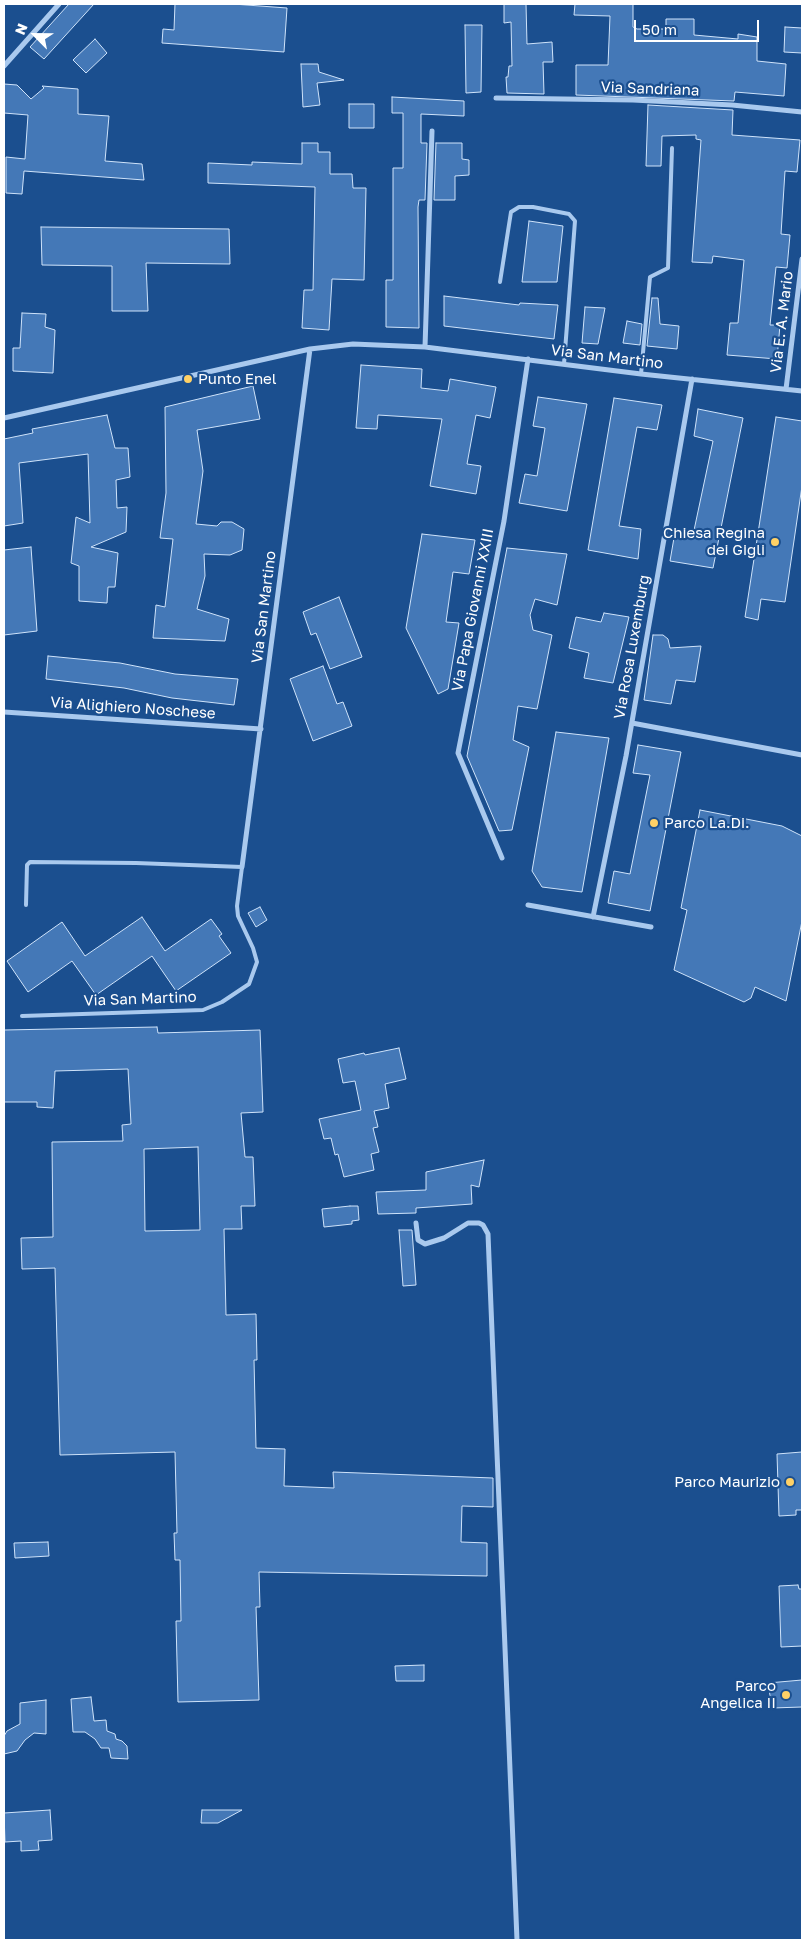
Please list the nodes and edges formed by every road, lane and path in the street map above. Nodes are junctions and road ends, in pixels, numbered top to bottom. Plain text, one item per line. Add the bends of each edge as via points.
1 (59, 4) edge
2 (4, 66) edge
3 (496, 98) dead end
4 (802, 112) edge
5 (432, 131) dead end
6 (672, 148) dead end
7 (802, 259) edge
8 (500, 282) dead end
9 (425, 347) junction
10 (310, 350) junction
11 (528, 359) junction
12 (564, 364) junction
13 (641, 374) junction
14 (692, 379) junction
15 (786, 389) junction
16 (802, 390) edge
17 (4, 418) edge
18 (4, 712) edge
19 (632, 723) junction
20 (261, 729) junction
21 (802, 755) edge
22 (502, 858) dead end
23 (242, 868) junction
24 (26, 905) dead end
25 (528, 905) dead end
26 (593, 918) junction
27 (651, 927) dead end
28 (22, 1016) dead end
29 (416, 1223) dead end
30 (517, 1940) edge

1 - 2 street
3 - 4 street, Via Sandriana via 633,100
5 - 9 street
6 - 13 lane via 668,268 650,277
7 - 15 street, Via E. A. Mario
8 - 12 lane via 511,212 519,207 532,207 570,214 575,221
9 - 10 street, Via San Martino via 353,344
9 - 11 street, Via San Martino
10 - 17 street, Via San Martino
10 - 20 street, Via San Martino
11 - 12 street, Via San Martino
11 - 22 street, Via Papa Giovanni XXIII via 504,521 458,753
12 - 13 street, Via San Martino
13 - 14 street, Via San Martino
14 - 15 street, Via San Martino
14 - 19 street, Via Rosa Luxemburg
15 - 16 street, Via San Martino
18 - 20 street, Via Alighiero Noschese
19 - 21 street
19 - 26 street, Via Rosa Luxemburg
20 - 23 street, Via San Martino
23 - 24 lane via 30,862 27,865
23 - 28 lane, Via San Martino via 238,916 254,948 257,962 249,984 203,1010
25 - 26 street
26 - 27 street
29 - 30 street via 418,1240 425,1244 444,1238 468,1223 483,1225 488,1234

